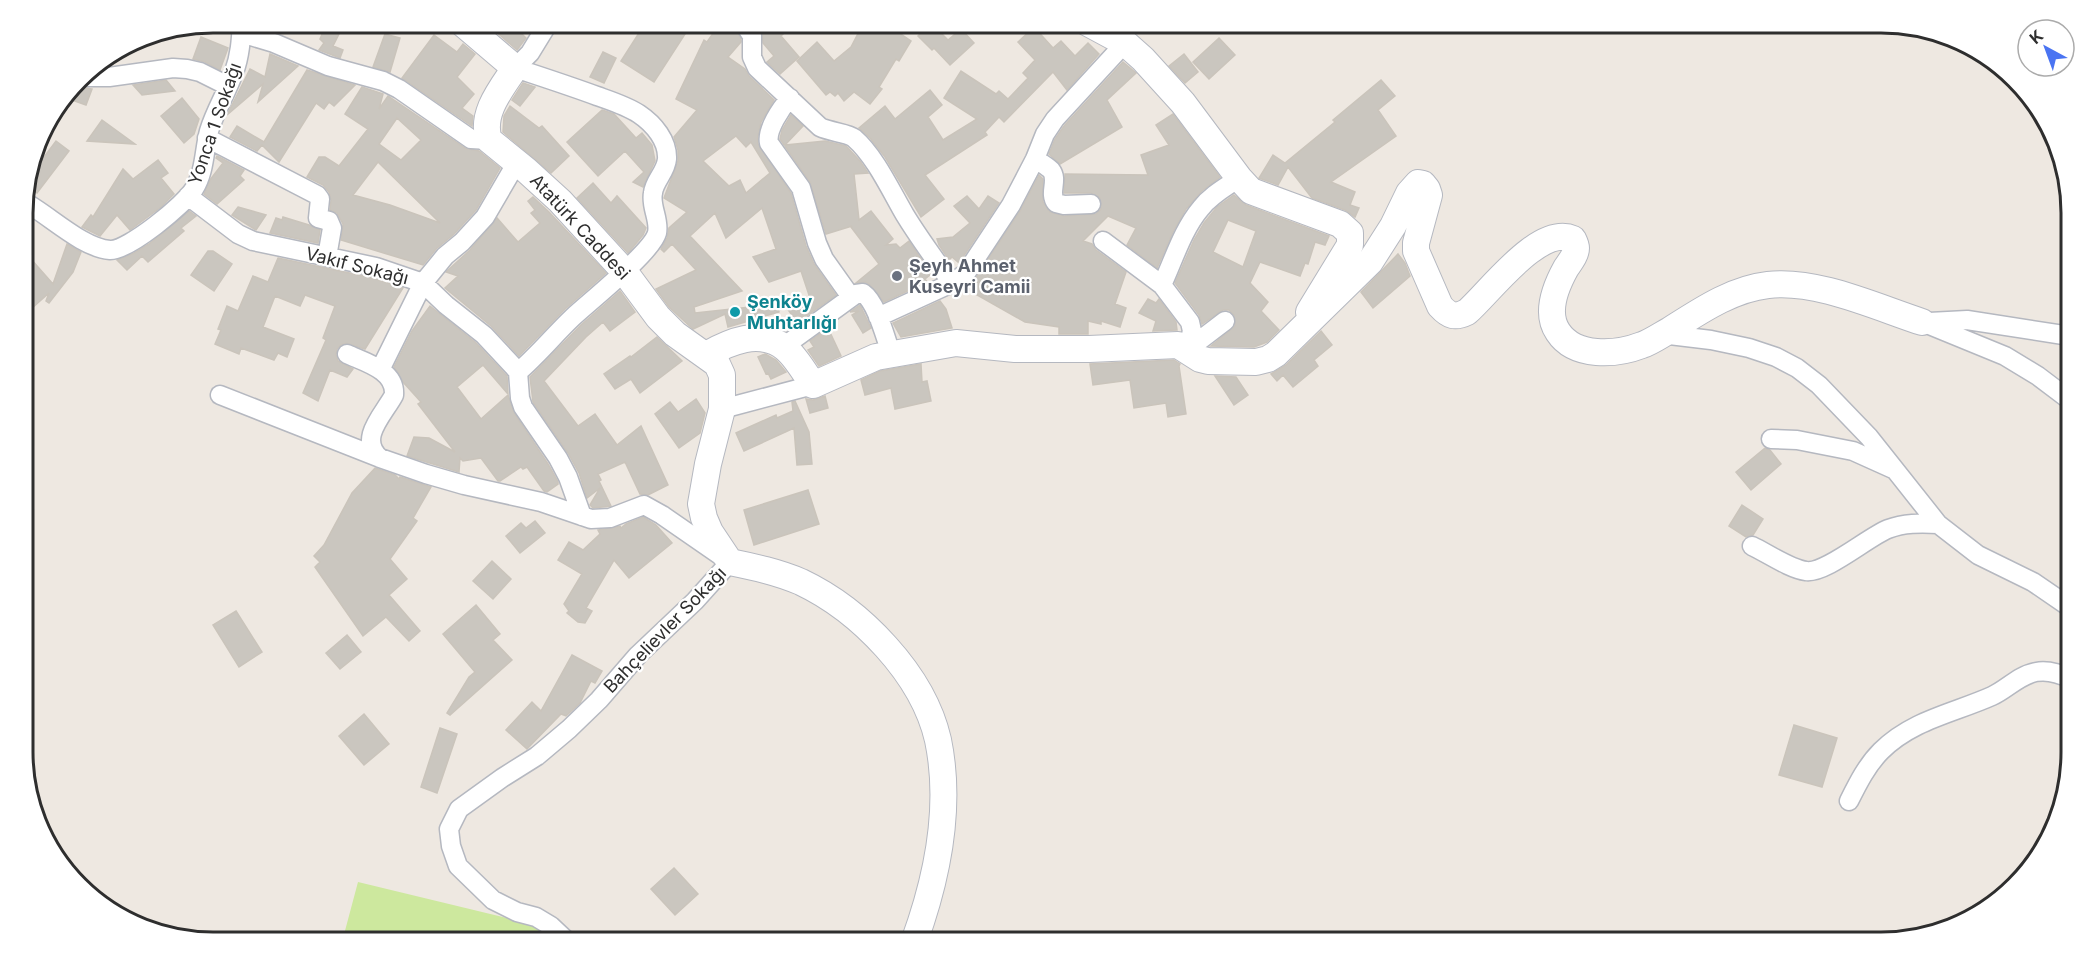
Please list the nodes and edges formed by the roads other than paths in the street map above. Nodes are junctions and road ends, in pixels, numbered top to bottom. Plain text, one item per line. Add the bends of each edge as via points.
1 (241, 33) edge
2 (253, 33) edge
3 (474, 33) edge
4 (542, 33) edge
5 (750, 33) edge
6 (1106, 33) edge
7 (1125, 44) junction
8 (515, 68) junction
9 (95, 77) edge
10 (228, 86) junction
11 (790, 98) junction
12 (207, 138) junction
13 (489, 140) junction
14 (1035, 159) junction
15 (517, 162) junction
16 (1239, 178) junction
17 (188, 196) junction
18 (1091, 204) dead end
19 (33, 208) edge
20 (1103, 241) dead end
21 (327, 256) junction
22 (624, 271) junction
23 (423, 283) junction
24 (952, 283) junction
25 (1162, 285) junction
26 (851, 297) junction
27 (878, 317) junction
28 (1225, 321) dead end
29 (1922, 322) junction
30 (1297, 333) junction
31 (1661, 334) junction
32 (2061, 335) edge
33 (783, 346) junction
34 (1186, 350) junction
35 (891, 353) junction
36 (347, 354) dead end
37 (706, 355) junction
38 (380, 370) junction
39 (518, 372) junction
40 (813, 385) junction
41 (2061, 394) edge
42 (220, 395) dead end
43 (722, 409) junction
44 (1771, 439) dead end
45 (380, 458) junction
46 (1897, 471) junction
47 (582, 516) junction
48 (1938, 524) junction
49 (1752, 546) dead end
50 (730, 562) junction
51 (2061, 601) edge
52 (2061, 676) edge
53 (1849, 801) dead end
54 (557, 932) edge
55 (917, 932) edge

1 - 10 street, Yonca 1 Sokağı via 237,65
2 - 13 street via 328,66 383,81 471,139
3 - 8 street
4 - 8 street
5 - 11 street via 753,64
6 - 7 street
7 - 14 street via 1055,119
7 - 16 street via 1176,95
8 - 13 street via 490,111 486,123
8 - 22 street via 632,111 649,122 660,136 667,161 652,196 657,234
9 - 10 street via 173,68 200,72
10 - 12 street, Yonca 1 Sokağı
11 - 24 street via 820,127 856,139
11 - 26 street via 776,115 769,143 801,188 824,259
12 - 17 street, Yonca 1 Sokağı via 198,180
12 - 21 street via 317,195 318,218 329,221 332,228
13 - 15 street, Atatürk Caddesi
14 - 18 street via 1054,177 1052,197 1056,203
14 - 24 street via 1011,205 966,273
15 - 22 street, Atatürk Caddesi via 560,201
15 - 23 street, Vakıf Sokağı via 485,217
16 - 25 street via 1201,208
16 - 30 street via 1251,191 1340,224 1350,233 1350,245
17 - 19 street, Yonca 1 Sokağı via 132,244 113,250 75,236
17 - 21 street, Vakıf Sokağı via 245,238
20 - 25 street
21 - 23 street, Vakıf Sokağı via 387,269
22 - 37 street, Atatürk Caddesi via 658,317
22 - 39 street
23 - 38 street
23 - 39 street via 484,335
24 - 27 street
25 - 34 street via 1190,322 1192,331
26 - 27 street via 859,292 865,294
26 - 33 street
27 - 35 street
28 - 34 street
29 - 31 street via 1807,286 1770,284 1717,302
29 - 32 street via 1967,320
29 - 41 street via 2004,356
30 - 31 street via 1370,262 1418,183 1423,184 1429,195 1416,251 1446,314 1460,316 1467,312 1528,252 1566,236 1573,239 1576,247 1558,284 1552,308 1557,332 1580,349 1598,352 1643,345
30 - 34 street via 1276,354 1256,362 1200,360
31 - 46 street via 1749,348 1797,368 1845,410
33 - 37 street via 764,339 740,339
33 - 40 street
34 - 35 street via 1171,344 1016,349 956,343
35 - 40 street
36 - 38 street
37 - 43 street, Atatürk Caddesi via 722,375
38 - 45 street via 395,389 370,439 370,446
39 - 47 street via 523,407 558,458
40 - 43 street
42 - 45 street, Bahçelievler Sokağı
43 - 50 street, Atatürk Caddesi via 701,504 710,532
44 - 46 street via 1853,451
45 - 47 street, Bahçelievler Sokağı
46 - 48 street
47 - 50 street, Bahçelievler Sokağı via 610,518 644,505
48 - 49 street via 1903,524 1885,530 1830,563 1806,572
48 - 51 street via 1978,555 2033,582
50 - 54 street, Bahçelievler Sokağı via 569,729 537,756 459,809 449,829 458,866 493,900 536,917
50 - 55 street via 800,582 847,611 891,653 928,712 940,753 943,797 933,882
52 - 53 street via 2035,672 1994,695 1924,722 1882,750

